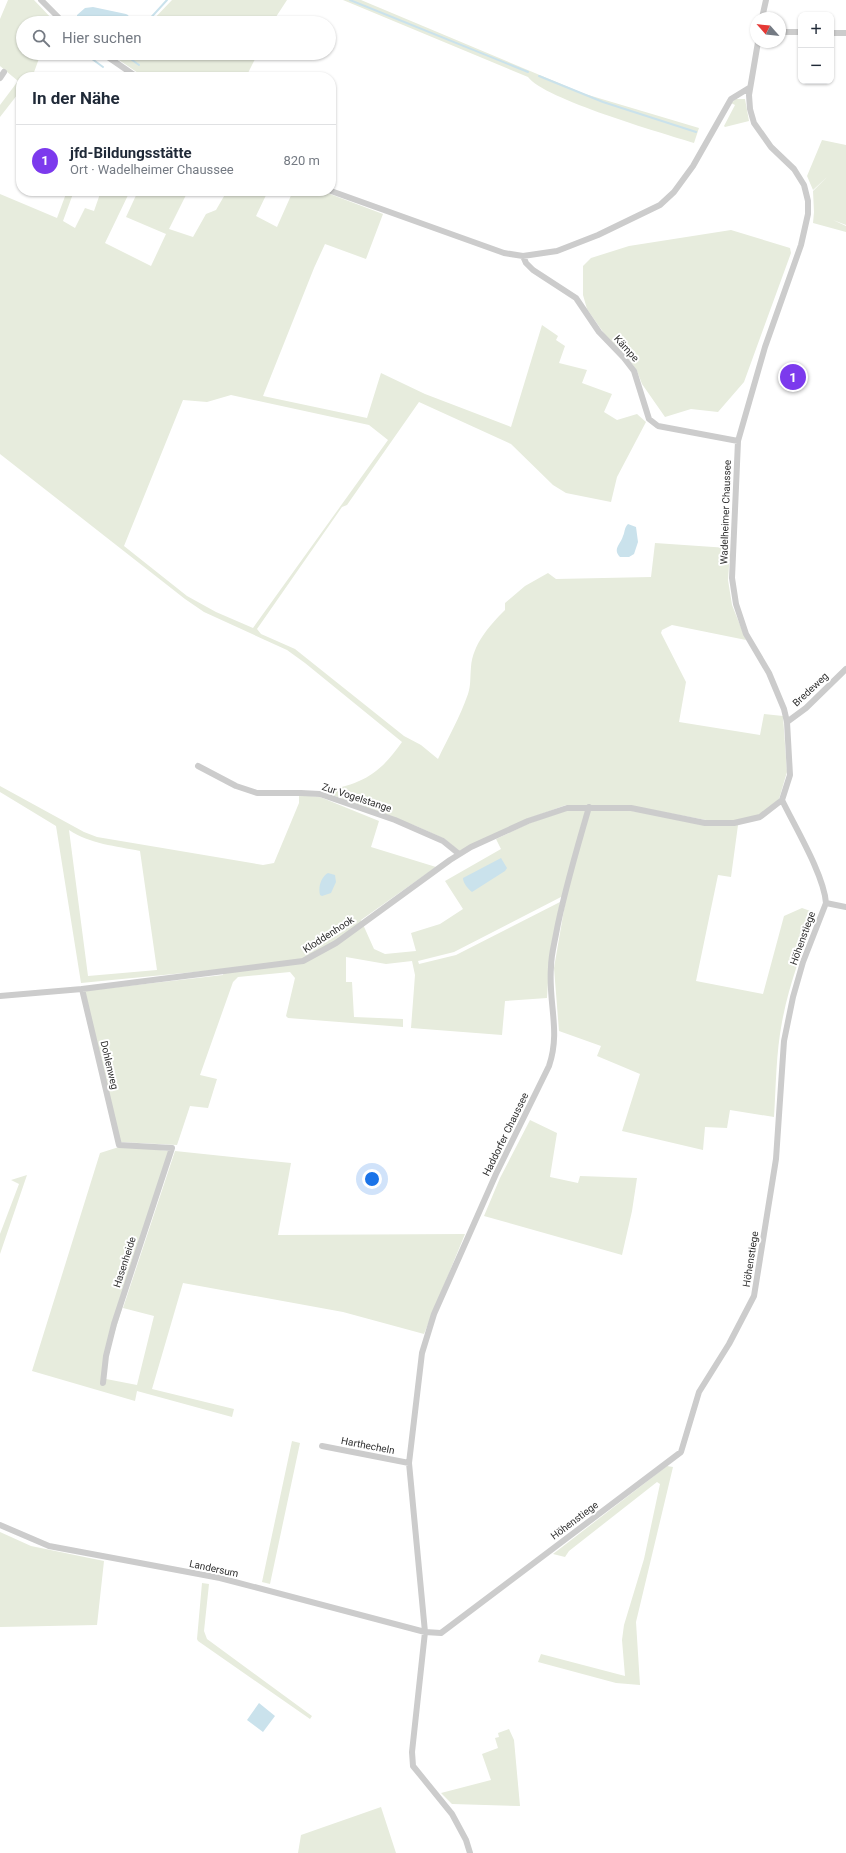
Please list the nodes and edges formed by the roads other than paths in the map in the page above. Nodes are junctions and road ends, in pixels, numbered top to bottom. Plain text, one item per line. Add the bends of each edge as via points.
1 (42, 0) edge
2 (766, 0) edge
3 (763, 12) edge
4 (57, 16) edge
5 (786, 32) edge
6 (798, 32) edge
7 (834, 33) edge
8 (846, 34) edge
9 (757, 48) edge
10 (112, 60) edge
11 (4, 72) dead end
12 (130, 72) edge
13 (0, 78) edge
14 (749, 88) junction
15 (336, 193) edge
16 (523, 256) junction
17 (738, 441) junction
18 (846, 669) edge
19 (787, 722) junction
20 (198, 766) dead end
21 (782, 800) junction
22 (589, 807) junction
23 (459, 854) junction
24 (826, 903) junction
25 (846, 907) edge
26 (82, 989) junction
27 (0, 996) edge
28 (172, 1148) joint
29 (103, 1384) dead end
30 (322, 1446) dead end
31 (410, 1463) junction
32 (0, 1525) edge
33 (425, 1632) junction
34 (470, 1853) edge

1 - 4 street
2 - 3 street
5 - 6 street
7 - 8 street
9 - 14 street, Wadelheimer Chaussee
10 - 12 street
11 - 13 street
14 - 16 street via 731,99 693,166 674,192 660,205 598,235 557,251
14 - 17 street, Wadelheimer Chaussee via 754,123 764,139 794,170 804,185 808,214 801,245 765,347
15 - 16 street via 474,244
16 - 17 street, Kämpe via 533,270 576,298 599,332 634,371 649,419 658,426
17 - 19 street, Wadelheimer Chaussee via 732,578 736,604 746,634 769,673
18 - 19 street, Bredeweg via 806,708
19 - 21 street, Wadelheimer Chaussee via 790,774
20 - 23 street, Zur Vogelstange via 236,786 258,793 320,794 395,820 443,841
21 - 22 street via 760,817 734,823 704,823 631,808
21 - 24 street, Höhenstiege via 817,872
22 - 23 street, Kloddenhook via 567,808 528,821
22 - 31 street, Haddorfer Chaussee via 563,898 551,966 554,1051 434,1314 422,1352
23 - 26 street, Kloddenhook via 336,943 304,961
24 - 25 street
24 - 33 street, Höhenstiege via 793,997 785,1035 776,1159 754,1296 729,1344 699,1392 680,1452 442,1634
26 - 27 street, Kloddenhook
26 - 28 street, Dohlenweg via 119,1145
28 - 29 street, Hasenheide via 114,1324 106,1356
30 - 31 street, Harthecheln
31 - 33 street
32 - 33 street, Landersum via 49,1546 220,1578
33 - 34 street via 412,1752 413,1766 452,1814

